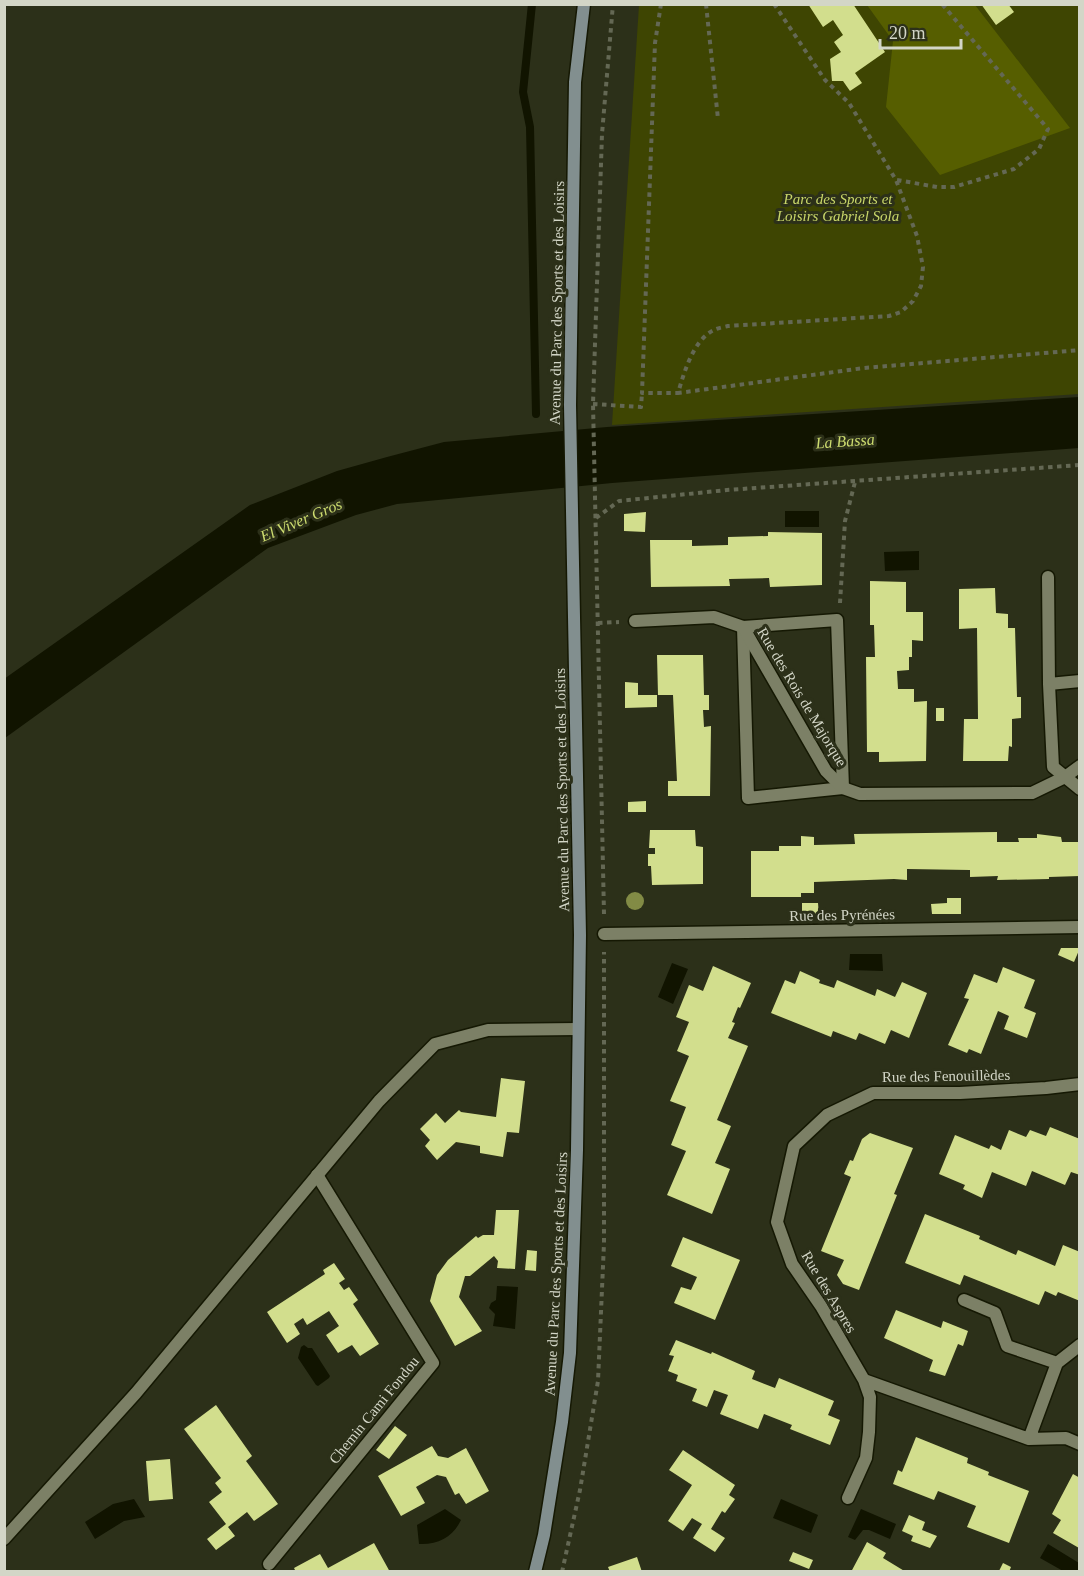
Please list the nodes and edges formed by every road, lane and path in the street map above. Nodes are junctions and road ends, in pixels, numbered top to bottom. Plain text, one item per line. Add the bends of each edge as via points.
1 (584, 4) edge
2 (613, 4) edge
3 (661, 4) edge
4 (706, 4) edge
5 (774, 4) edge
6 (942, 4) edge
7 (718, 119) dead end
8 (896, 180) junction
9 (1080, 350) edge
10 (642, 393) junction
11 (678, 393) junction
12 (593, 404) junction
13 (1080, 465) edge
14 (855, 482) junction
15 (594, 490) dead end
16 (595, 519) dead end
17 (1048, 577) dead end
18 (837, 620) junction
19 (629, 621) joint
20 (598, 622) dead end
21 (743, 627) junction
22 (1080, 681) edge
23 (1049, 684) junction
24 (1080, 766) edge
25 (1065, 777) junction
26 (843, 788) junction
27 (1080, 789) edge
28 (1080, 927) edge
29 (604, 934) dead end
30 (578, 1029) junction
31 (1080, 1084) edge
32 (794, 1146) joint
33 (317, 1175) junction
34 (963, 1300) dead end
35 (1080, 1345) edge
36 (1058, 1364) junction
37 (864, 1380) junction
38 (1029, 1440) junction
39 (1080, 1444) edge
40 (848, 1498) dead end
41 (4, 1539) edge
42 (269, 1564) dead end
43 (534, 1572) edge

1 - 30 main road, Avenue du Parc des Sports et des Loisirs via 575,82 570,405 580,935
2 - 12 path via 602,134
3 - 10 path via 654,75
4 - 7 path
5 - 8 path via 825,80 849,103
6 - 8 path via 1047,129 1039,149 1014,168 954,187
8 - 11 path via 917,236 923,267 921,286 913,301 889,316 712,330 699,343
9 - 11 path via 864,368
10 - 11 path
10 - 12 path via 641,407
12 - 15 path
13 - 14 path
14 - 16 path via 619,501
14 - 18 path via 845,521
17 - 23 street
18 - 21 street
18 - 26 street
19 - 20 path
19 - 21 street, Rue des Rois de Majorque via 714,617
21 - 26 street, Rue des Rois de Majorque via 826,771
21 - 26 street via 748,798
22 - 23 street
23 - 25 street via 1053,767
24 - 25 street, Rue des Rois de Majorque
25 - 26 street, Rue des Rois de Majorque via 1032,793 860,794
25 - 27 street
28 - 29 street, Rue des Pyrénées
30 - 33 street via 488,1030 435,1044 379,1101
30 - 43 main road, Avenue du Parc des Sports et des Loisirs via 570,1353 544,1535
31 - 32 street, Rue des Fenouillèdes via 960,1093 873,1093 827,1115
32 - 37 street, Rue des Aspres via 777,1222 792,1264
33 - 41 street via 136,1393
33 - 42 street, Chemin Cami Fondou via 433,1363
34 - 36 street via 995,1313 1007,1346
35 - 36 street
36 - 38 street
37 - 38 street
37 - 40 street, Rue des Aspres via 870,1397 866,1458
38 - 39 street via 1066,1438

